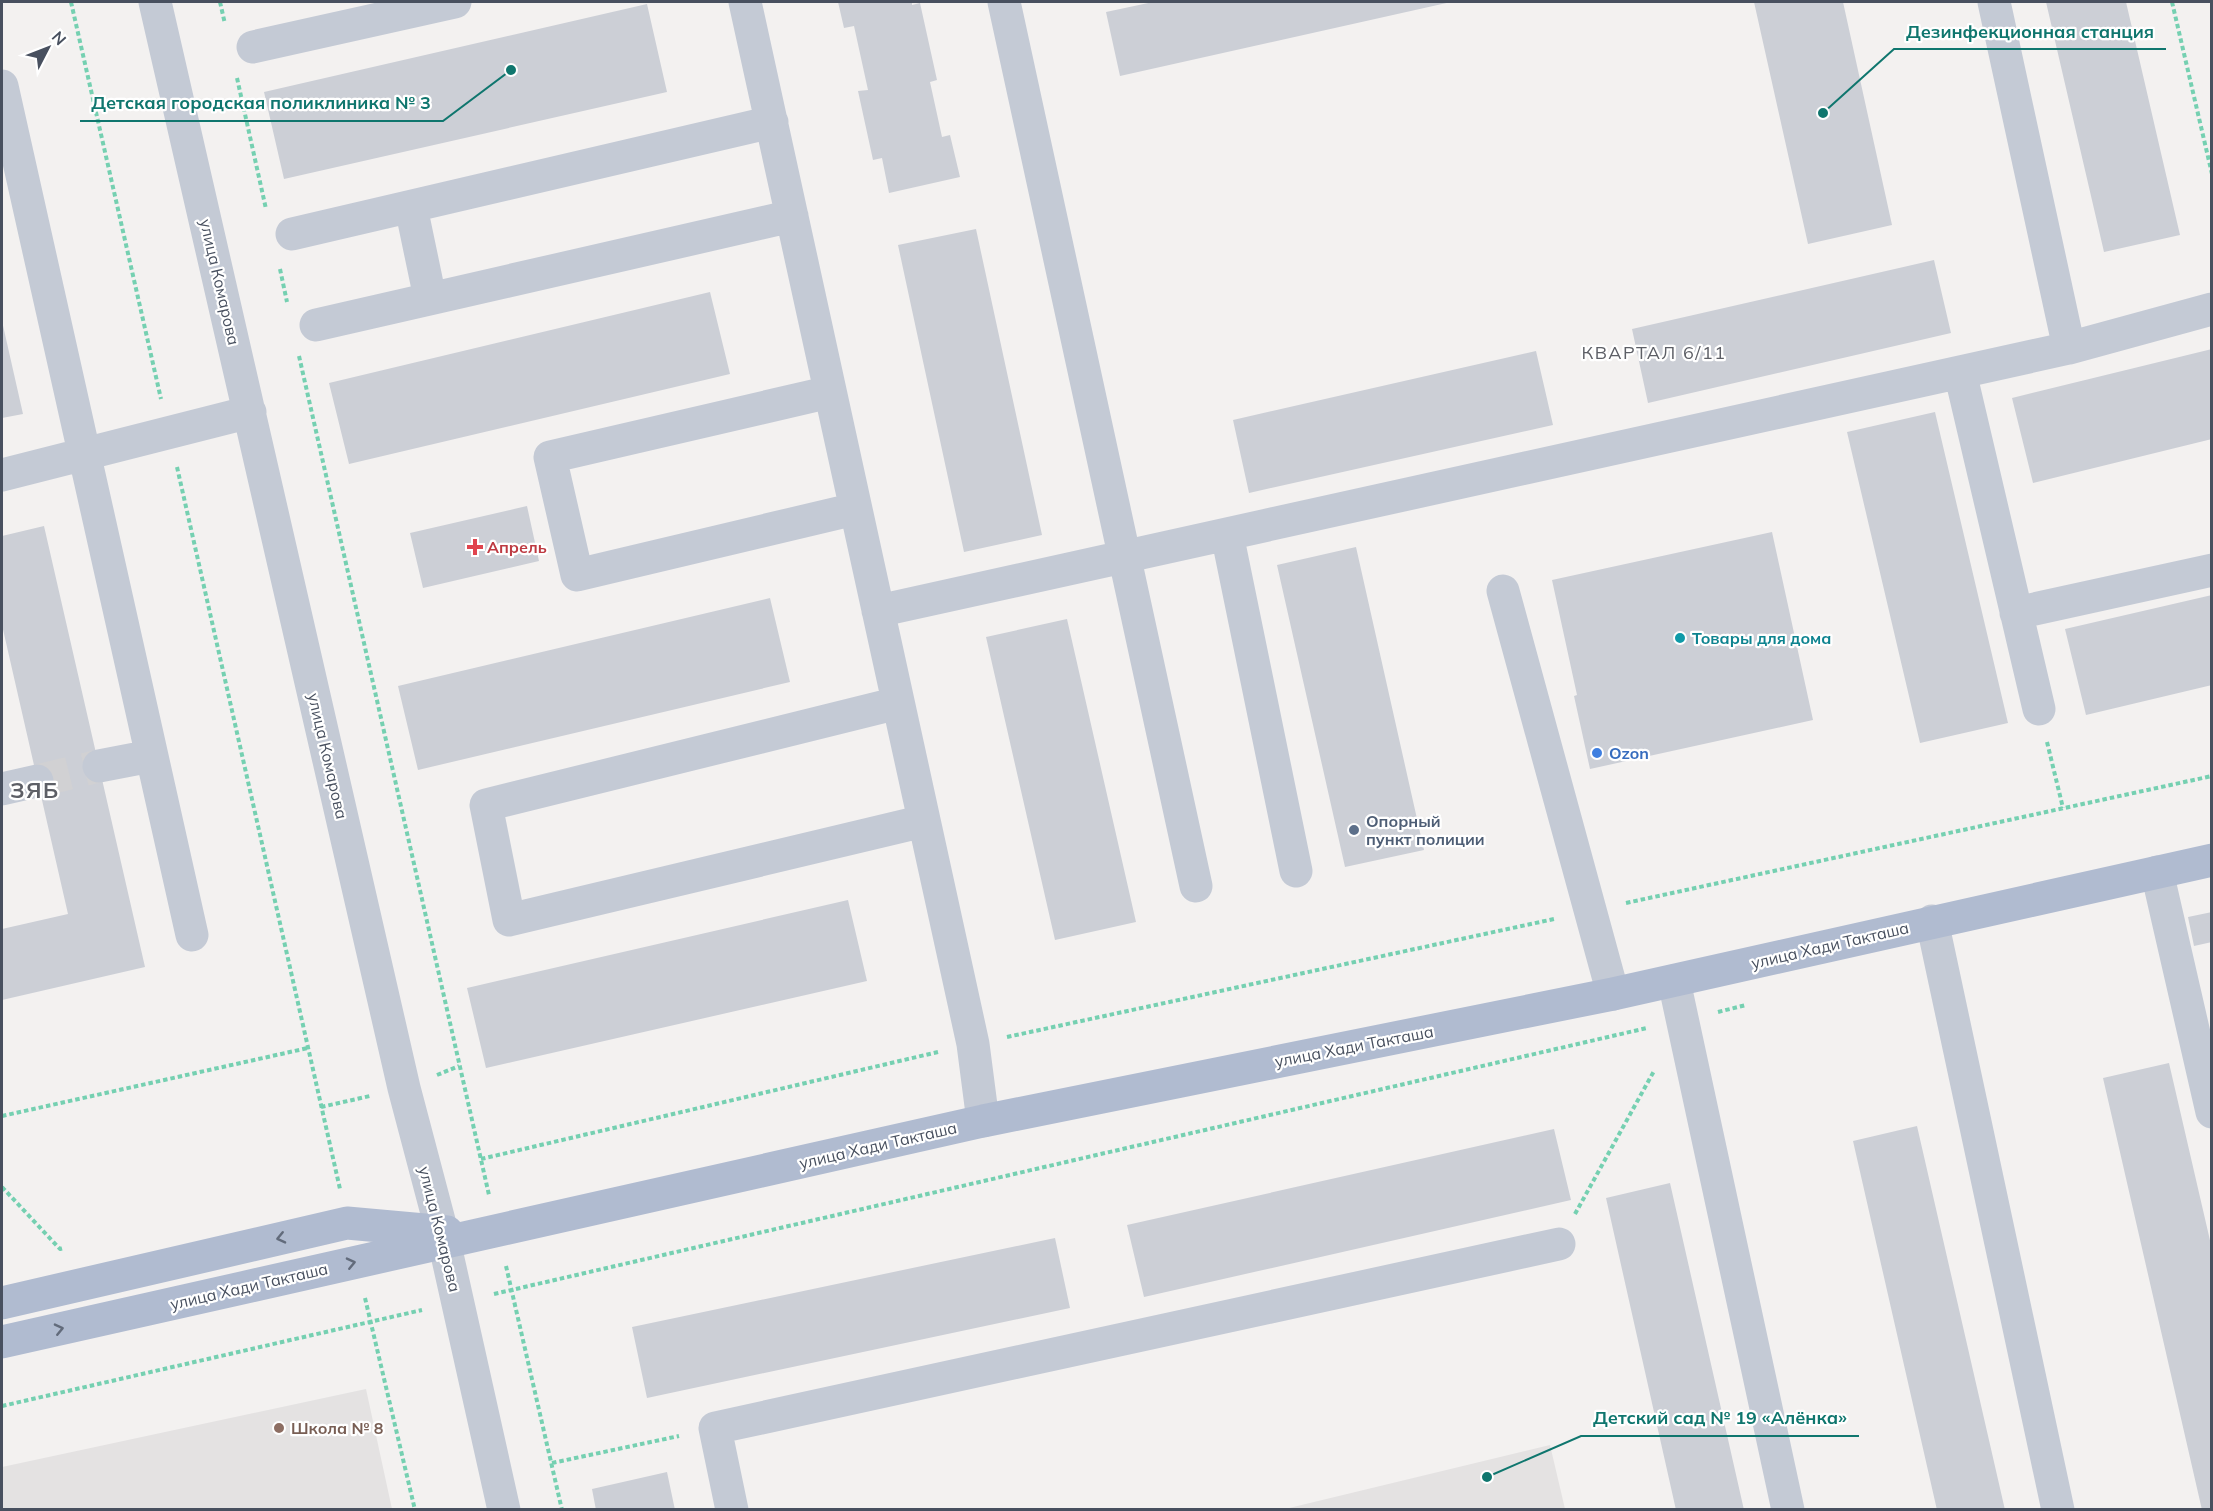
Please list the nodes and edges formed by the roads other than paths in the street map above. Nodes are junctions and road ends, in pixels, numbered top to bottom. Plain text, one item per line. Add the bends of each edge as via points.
1 (155, 2) edge
2 (455, 2) edge
3 (745, 2) edge
4 (1004, 2) edge
5 (1994, 2) edge
6 (244, 60) road end
7 (2, 86) edge
8 (772, 122) junction
9 (411, 207) junction
10 (16, 215) edge
11 (792, 216) junction
12 (285, 247) road end
13 (430, 298) junction
14 (2211, 309) edge
15 (316, 325) dead end
16 (2069, 348) junction
17 (1960, 372) junction
18 (830, 392) junction
19 (250, 412) junction
20 (84, 454) junction
21 (2, 476) edge
22 (855, 509) junction
23 (1227, 534) junction
24 (1124, 556) junction
25 (2211, 570) edge
26 (1503, 591) dead end
27 (878, 611) junction
28 (2016, 613) junction
29 (898, 704) junction
30 (2039, 709) road end
31 (152, 756) junction
32 (99, 766) tunnel mouth
33 (38, 781) tunnel mouth
34 (2, 789) edge
35 (924, 821) junction
36 (2211, 860) edge
37 (1296, 871) dead end
38 (2157, 872) junction
39 (1196, 886) dead end
40 (1932, 921) junction
41 (192, 935) dead end
42 (1674, 981) junction
43 (1613, 994) junction
44 (2211, 1112) edge
45 (983, 1121) junction
46 (443, 1237) junction
47 (1559, 1244) road end
48 (2, 1303) edge
49 (2, 1342) edge
50 (504, 1509) edge
51 (732, 1509) edge
52 (1788, 1509) edge
53 (2058, 1509) edge

1 - 19 street, улица Комарова
2 - 6 street
3 - 8 street
4 - 24 street
5 - 16 street
7 - 10 street
8 - 9 street
8 - 11 street
9 - 12 street
9 - 13 street
10 - 20 street
11 - 13 street
11 - 18 street
13 - 15 street
14 - 16 street
16 - 17 street
17 - 23 street
17 - 28 street
18 - 22 street
18 - 22 street via 550,457 577,575
19 - 20 street
19 - 46 street, улица Комарова via 404,1088
20 - 21 street
20 - 31 street
22 - 27 street
23 - 24 street
23 - 37 street
24 - 27 street
24 - 39 street
25 - 28 street
26 - 43 street
27 - 29 street
28 - 30 street
29 - 35 street
29 - 35 street via 486,805 508,920
31 - 32 street
31 - 41 street
33 - 34 street
35 - 45 street via 973,1044
36 - 38 main road, улица Хади Такташа
38 - 40 main road, улица Хади Такташа
38 - 44 street
40 - 42 main road, улица Хади Такташа
40 - 53 street
42 - 43 main road, улица Хади Такташа
42 - 52 street
43 - 45 main road, улица Хади Такташа
45 - 46 main road, улица Хади Такташа via 497,1231
46 -> 48 main road, улица Хади Такташа via 347,1222
49 -> 46 main road, улица Хади Такташа
46 - 50 street, улица Комарова
47 - 51 street via 715,1428

